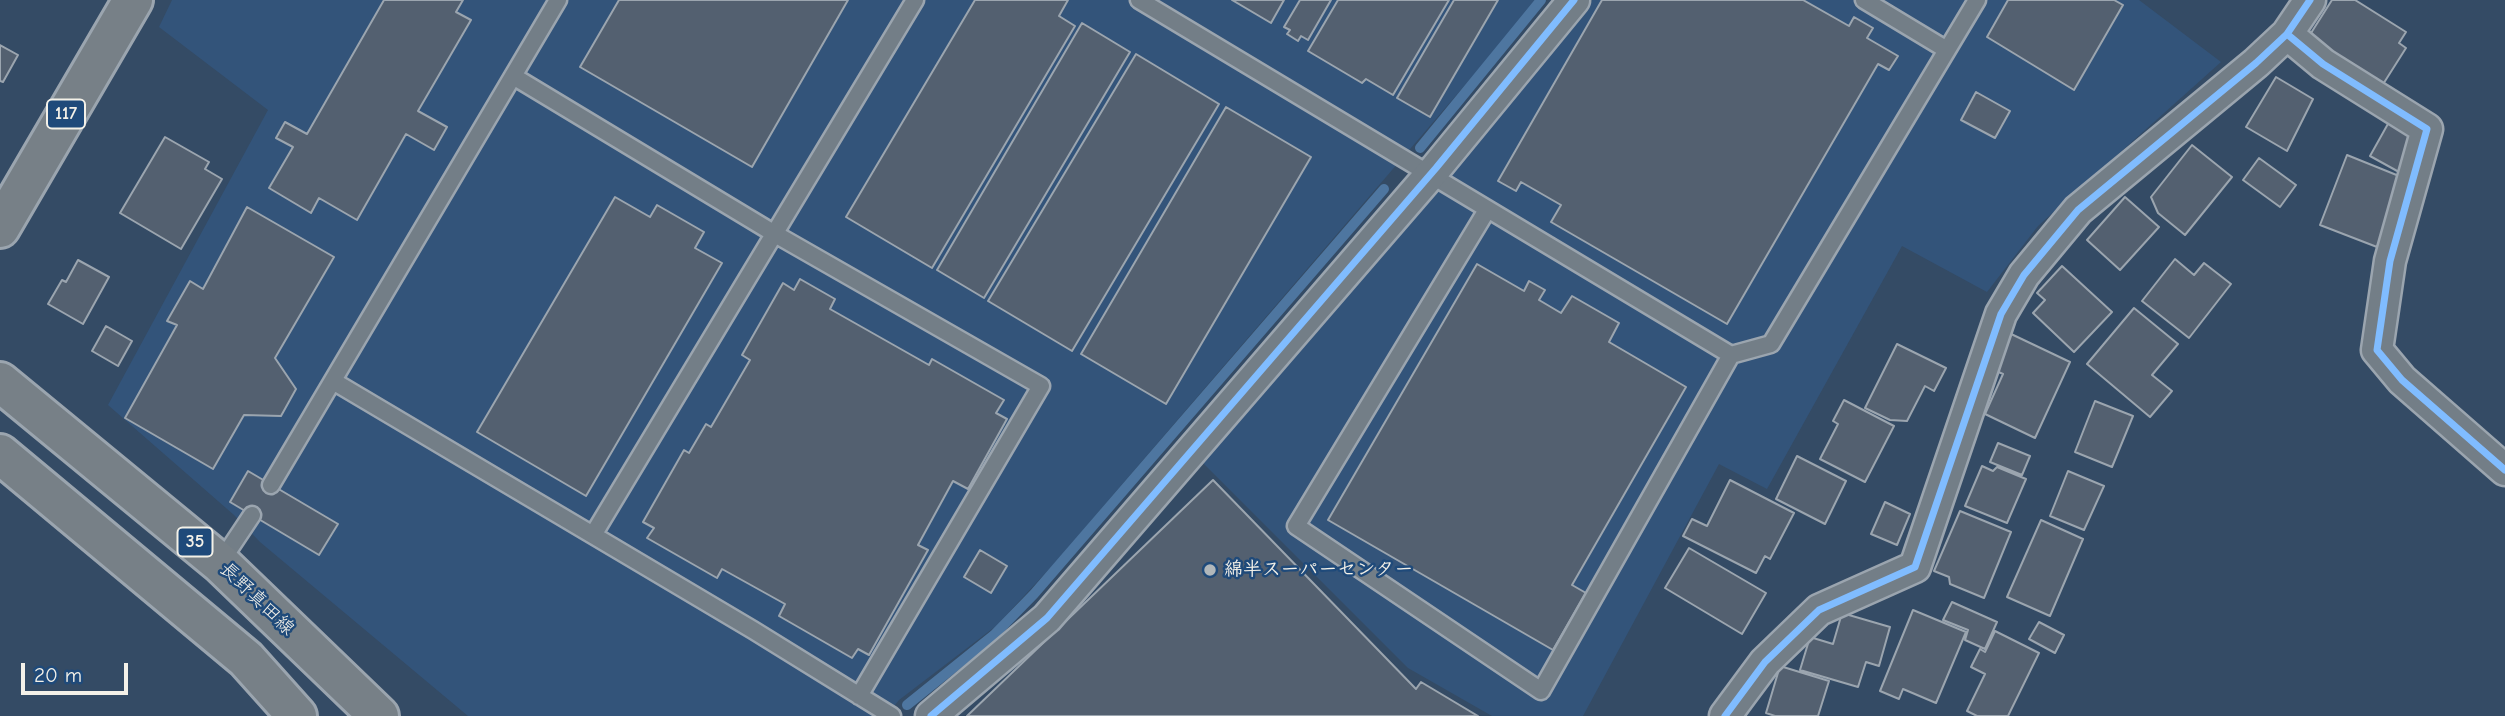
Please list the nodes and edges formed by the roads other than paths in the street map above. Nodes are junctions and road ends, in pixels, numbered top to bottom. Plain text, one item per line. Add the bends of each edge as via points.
1 (133, 0) edge
2 (558, 0) edge
3 (915, 0) edge
4 (1139, 0) edge
5 (1574, 0) edge
6 (1864, 0) edge
7 (1977, 0) edge
8 (2310, 0) edge
9 (2287, 34) junction
10 (1947, 50) junction
11 (513, 76) junction
12 (1429, 176) junction
13 (1487, 210) junction
14 (0, 228) edge
15 (775, 234) junction
16 (1731, 355) junction
17 (334, 381) junction
18 (0, 382) edge
19 (0, 454) edge
20 (2505, 470) edge
21 (271, 485) dead end
22 (252, 515) dead end
23 (593, 535) junction
24 (220, 564) junction
25 (859, 696) junction
26 (296, 715) edge
27 (379, 716) edge
28 (892, 716) edge
29 (931, 716) edge
30 (1725, 716) edge

1 - 14 main road, 117
2 - 11 lane
3 - 15 lane
4 - 12 lane
5 - 12 street
6 - 10 lane
7 - 10 lane
8 - 9 street
9 - 20 street via 2323,64 2427,130 2390,261 2377,351 2402,380
9 - 30 street via 2078,210 2024,275 2001,314 1915,568 1819,610 1765,662
10 - 16 lane via 1770,344
11 - 15 lane
11 - 17 lane
12 - 13 lane
12 - 29 street via 1047,618
13 - 16 lane
13 - 16 lane via 1296,526 1541,691
15 - 23 lane
15 - 25 lane via 1041,386
17 - 21 lane
17 - 23 lane
18 - 24 main road, 長野真田線 / 35
19 - 26 main road via 246,659
22 - 24 lane
23 - 25 lane
24 - 27 main road, 長野真田線 / 35
25 - 28 lane

